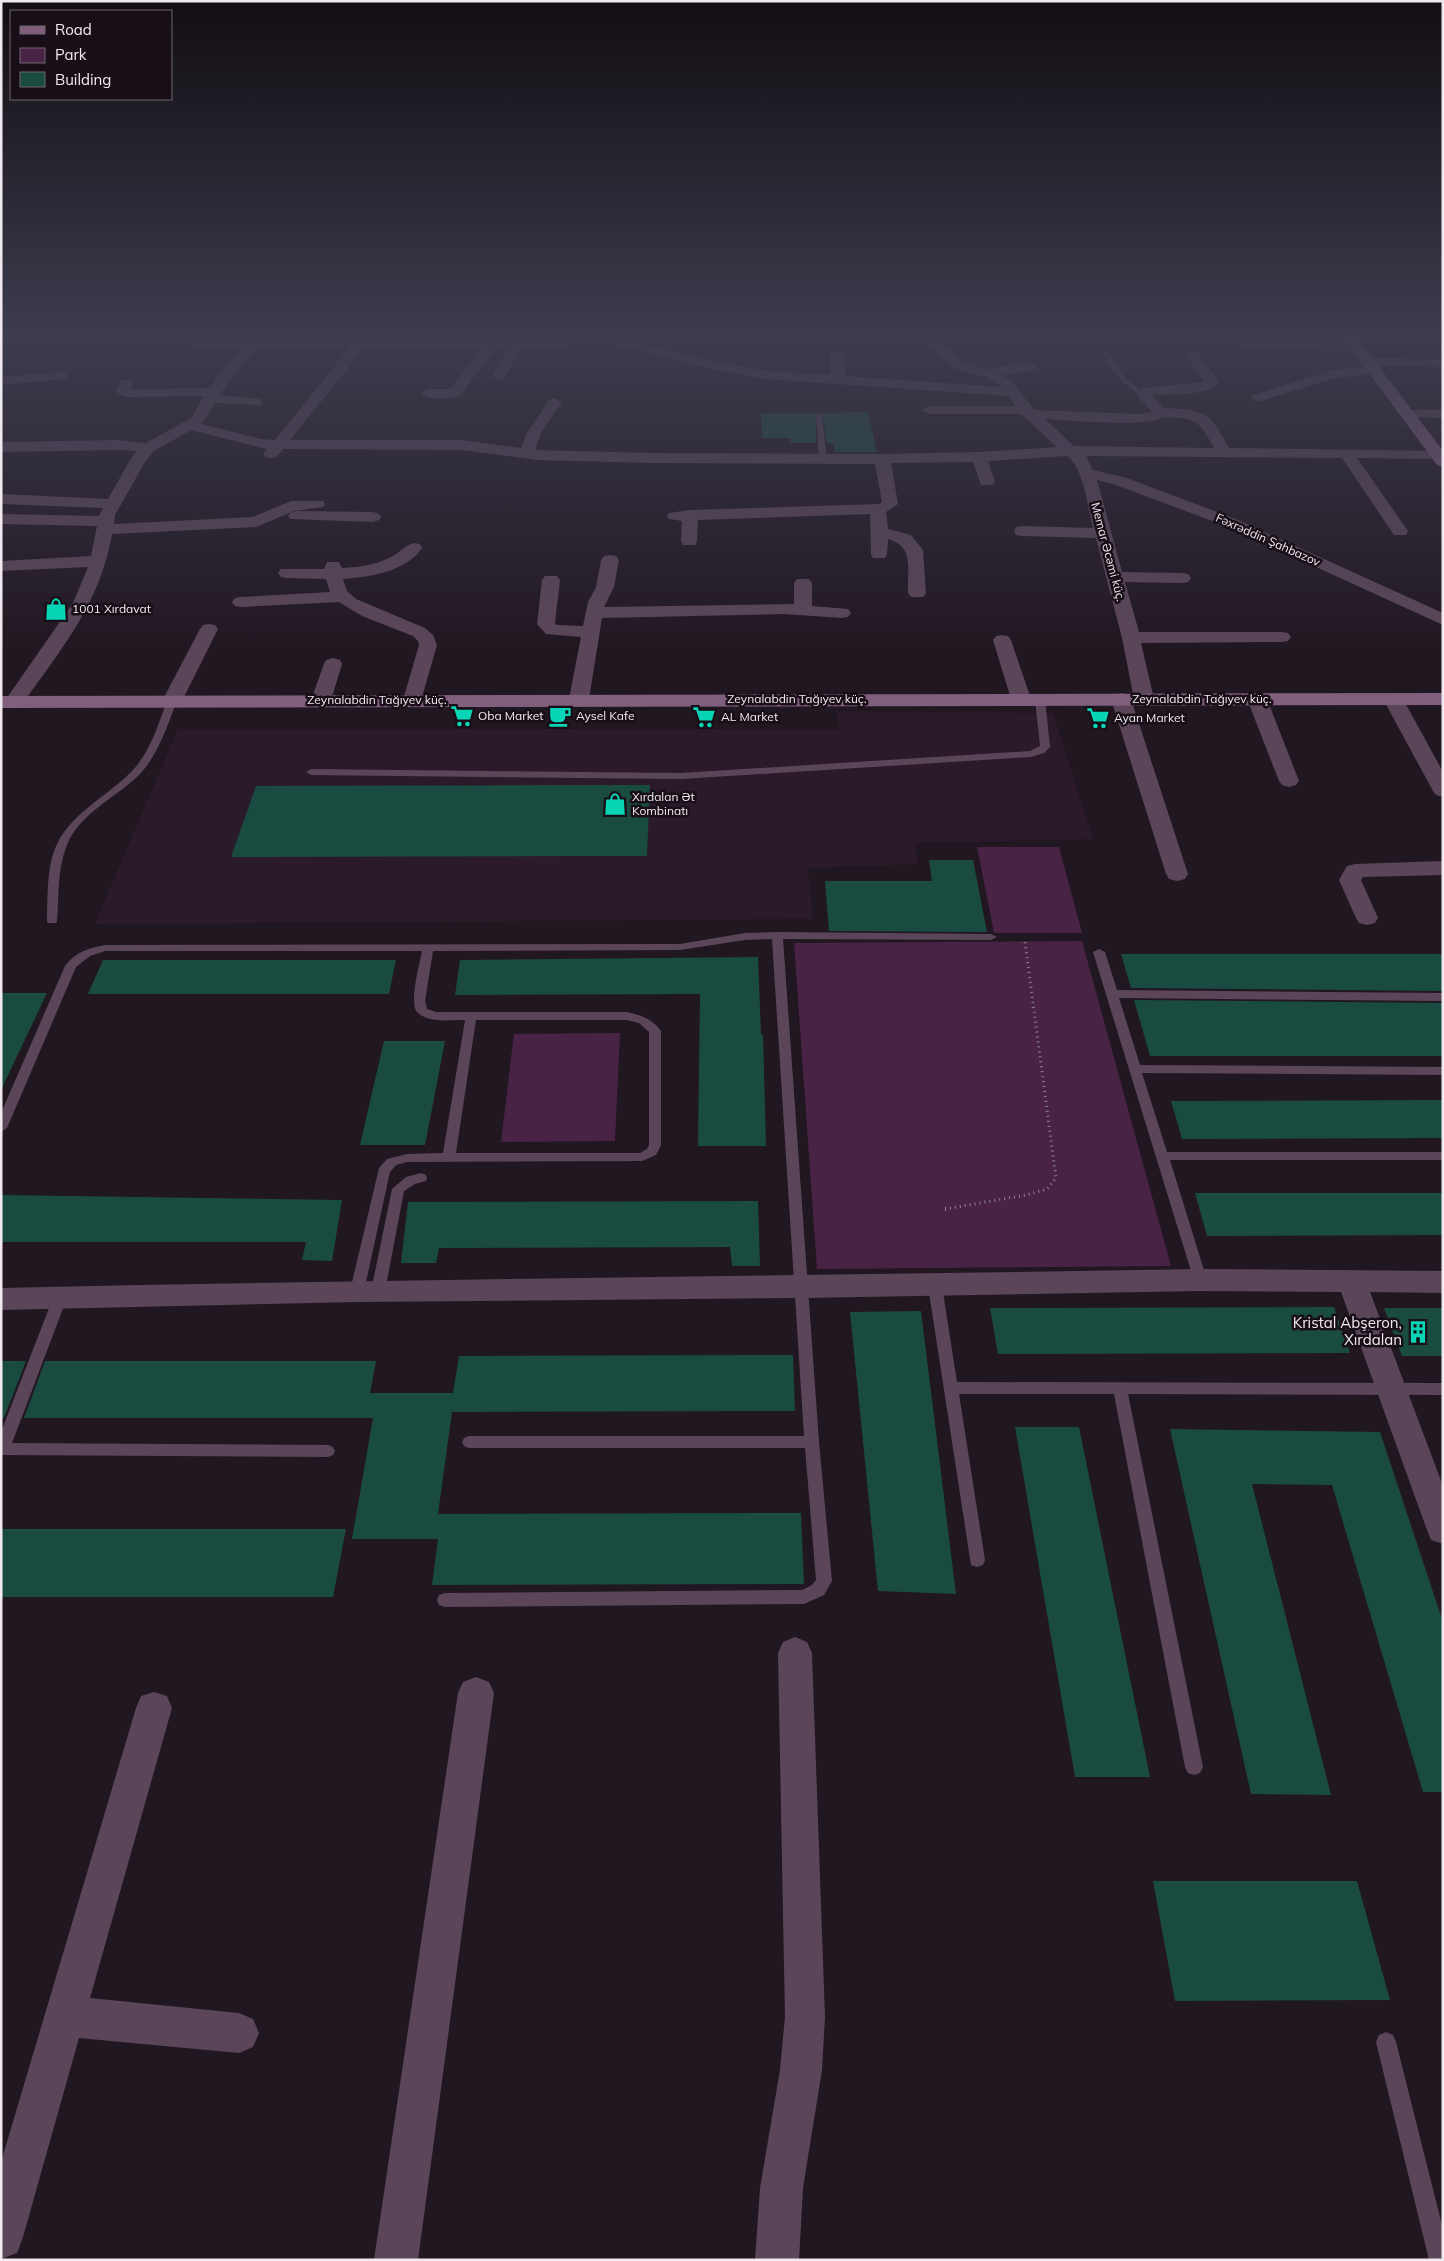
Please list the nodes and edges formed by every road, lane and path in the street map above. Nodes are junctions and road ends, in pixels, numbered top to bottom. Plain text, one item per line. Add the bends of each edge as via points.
1 (164, 441) edge
2 (244, 441) edge
3 (282, 441) edge
4 (531, 441) edge
5 (821, 441) edge
6 (1057, 441) edge
7 (1218, 441) edge
8 (1427, 441) edge
9 (278, 445) junction
10 (1, 447) edge
11 (149, 448) junction
12 (1072, 451) junction
13 (1224, 452) junction
14 (1346, 453) junction
15 (526, 454) junction
16 (979, 457) junction
17 (1440, 458) edge
18 (882, 459) junction
19 (266, 460) dead end
20 (823, 460) junction
21 (1087, 473) junction
22 (986, 482) dead end
23 (1, 499) edge
24 (113, 504) junction
25 (317, 504) dead end
26 (878, 509) junction
27 (273, 516) junction
28 (373, 517) dead end
29 (1, 519) edge
30 (105, 525) junction
31 (1022, 531) dead end
32 (1400, 531) dead end
33 (880, 532) junction
34 (1059, 532) junction
35 (1102, 533) junction
36 (689, 542) dead end
37 (414, 548) dead end
38 (1060, 550) dead end
39 (879, 554) dead end
40 (610, 560) dead end
41 (98, 561) junction
42 (1, 566) edge
43 (333, 570) junction
44 (287, 573) dead end
45 (1114, 577) junction
46 (1182, 578) dead end
47 (551, 580) dead end
48 (803, 583) dead end
49 (917, 593) dead end
50 (342, 598) junction
51 (241, 602) dead end
52 (803, 610) junction
53 (594, 613) junction
54 (842, 613) dead end
55 (1443, 620) edge
56 (210, 629) dead end
57 (590, 632) junction
58 (1282, 637) dead end
59 (1131, 638) junction
60 (1002, 640) dead end
61 (333, 664) dead end
62 (1030, 699) junction
63 (1121, 699) junction
64 (1144, 699) junction
65 (1258, 699) junction
66 (1393, 699) junction
67 (1443, 699) edge
68 (321, 700) junction
69 (412, 700) junction
70 (579, 700) junction
71 (172, 701) junction
72 (7, 702) edge
73 (311, 772) dead end
74 (1289, 781) dead end
75 (1443, 791) edge
76 (1443, 868) edge
77 (1177, 874) dead end
78 (1366, 918) dead end
79 (52, 922) dead end
80 (777, 935) junction
81 (990, 937) dead end
82 (1025, 942) dead end
83 (428, 948) junction
84 (1099, 952) dead end
85 (1112, 994) junction
86 (1443, 997) edge
87 (470, 1017) junction
88 (1134, 1069) junction
89 (1443, 1071) edge
90 (1, 1128) edge
91 (1161, 1156) junction
92 (1443, 1156) edge
93 (449, 1158) junction
94 (422, 1178) dead end
95 (945, 1209) dead end
96 (1200, 1280) junction
97 (1351, 1281) junction
98 (1443, 1282) edge
99 (935, 1286) junction
100 (803, 1287) junction
101 (368, 1291) junction
102 (60, 1298) junction
103 (1, 1299) edge
104 (952, 1388) junction
105 (1120, 1388) junction
106 (1390, 1389) junction
107 (1443, 1389) edge
108 (468, 1442) dead end
109 (812, 1442) junction
110 (2, 1449) edge
111 (328, 1451) dead end
112 (1437, 1500) edge
113 (1443, 1530) edge
114 (977, 1560) dead end
115 (444, 1600) dead end
116 (795, 1653) dead end
117 (476, 1694) dead end
118 (154, 1708) dead end
119 (1194, 1767) dead end
120 (66, 2016) junction
121 (239, 2033) dead end
122 (1386, 2042) dead end
123 (1, 2237) edge
124 (396, 2260) edge
125 (777, 2260) edge
126 (1440, 2260) edge

1 - 11 street
2 - 9 street
3 - 9 street
4 - 15 street
5 - 20 lane
6 - 12 street, Memar Əcəmi küç.
7 - 13 street
8 - 17 street
9 - 15 street via 461,445
9 - 19 street
10 - 11 street via 119,444
11 - 24 street via 138,460
12 - 13 street
12 - 16 street
12 - 21 street, Memar Əcəmi küç. via 1082,459
13 - 14 street
14 - 17 street
14 - 32 street
15 - 20 street
16 - 18 street
16 - 22 street
18 - 20 street
18 - 26 street via 890,504
21 - 35 street, Memar Əcəmi küç.
21 - 55 street, Fəxrəddin Şahbazov via 1121,481 1232,523
23 - 24 street
24 - 30 street
25 - 27 street via 291,506
26 - 33 street
26 - 36 street via 682,515
27 - 28 street
27 - 30 street via 256,522
29 - 30 street
30 - 41 street
31 - 34 street
33 - 39 street
33 - 49 street via 905,539 916,550
34 - 35 street
34 - 38 street
35 - 45 street, Memar Əcəmi küç.
37 - 43 street via 384,567
40 - 53 street via 605,587
41 - 42 street
41 - 72 street via 78,610 64,632
43 - 44 street
43 - 50 street via 333,580
45 - 46 street
45 - 59 street, Memar Əcəmi küç.
47 - 57 street via 548,628
48 - 52 street
50 - 51 street
50 - 69 street via 419,632 427,639
52 - 53 street
52 - 54 street
53 - 57 street
56 - 71 street
57 - 70 street
58 - 59 street
59 - 64 street, Memar Əcəmi küç.
60 - 62 street
61 - 68 street
62 - 63 street, Zeynalabdin Tağıyev küç.
62 - 70 street, Zeynalabdin Tağıyev küç.
62 - 73 lane via 1045,748 1031,754 681,776
63 - 64 street, Zeynalabdin Tağıyev küç.
63 - 77 street
64 - 65 street, Zeynalabdin Tağıyev küç.
65 - 66 street, Zeynalabdin Tağıyev küç.
65 - 74 street
66 - 67 street, Zeynalabdin Tağıyev küç.
66 - 75 street
68 - 69 street, Zeynalabdin Tağıyev küç.
68 - 71 street, Zeynalabdin Tağıyev küç.
69 - 70 street, Zeynalabdin Tağıyev küç.
71 - 72 street, Zeynalabdin Tağıyev küç.
71 - 79 lane via 155,745 136,773 75,823 62,844 55,868
76 - 78 street via 1355,871 1350,880
80 - 81 lane
80 - 83 lane via 680,947
80 - 100 lane
82 - 95 path via 1056,1178 1048,1189
83 - 87 lane via 419,1002 422,1012 434,1016
83 - 90 lane via 105,948 90,951 70,966
84 - 85 lane
85 - 86 lane
85 - 88 lane
87 - 93 lane
87 - 93 lane via 627,1016 650,1024 655,1031 655,1145 652,1152 642,1157
88 - 89 lane
88 - 91 lane
91 - 92 lane
91 - 96 lane
93 - 101 lane via 407,1158 392,1162 384,1171
94 - 101 lane via 411,1180 398,1189
96 - 97 street
96 - 99 street
97 - 98 street
97 - 106 street
99 - 100 street
99 - 104 lane
100 - 101 street
100 - 109 lane
101 - 102 street
102 - 103 street
102 - 110 lane
104 - 105 lane
104 - 114 lane
105 - 106 lane
105 - 119 lane
106 - 107 lane
106 - 112 street
108 - 109 lane
109 - 115 lane via 824,1581 818,1590 804,1597
110 - 111 lane
112 - 113 street
116 - 125 street via 805,2017 801,2069 784,2164
117 - 124 street
118 - 120 street
120 - 121 street
120 - 123 street
122 - 126 lane

